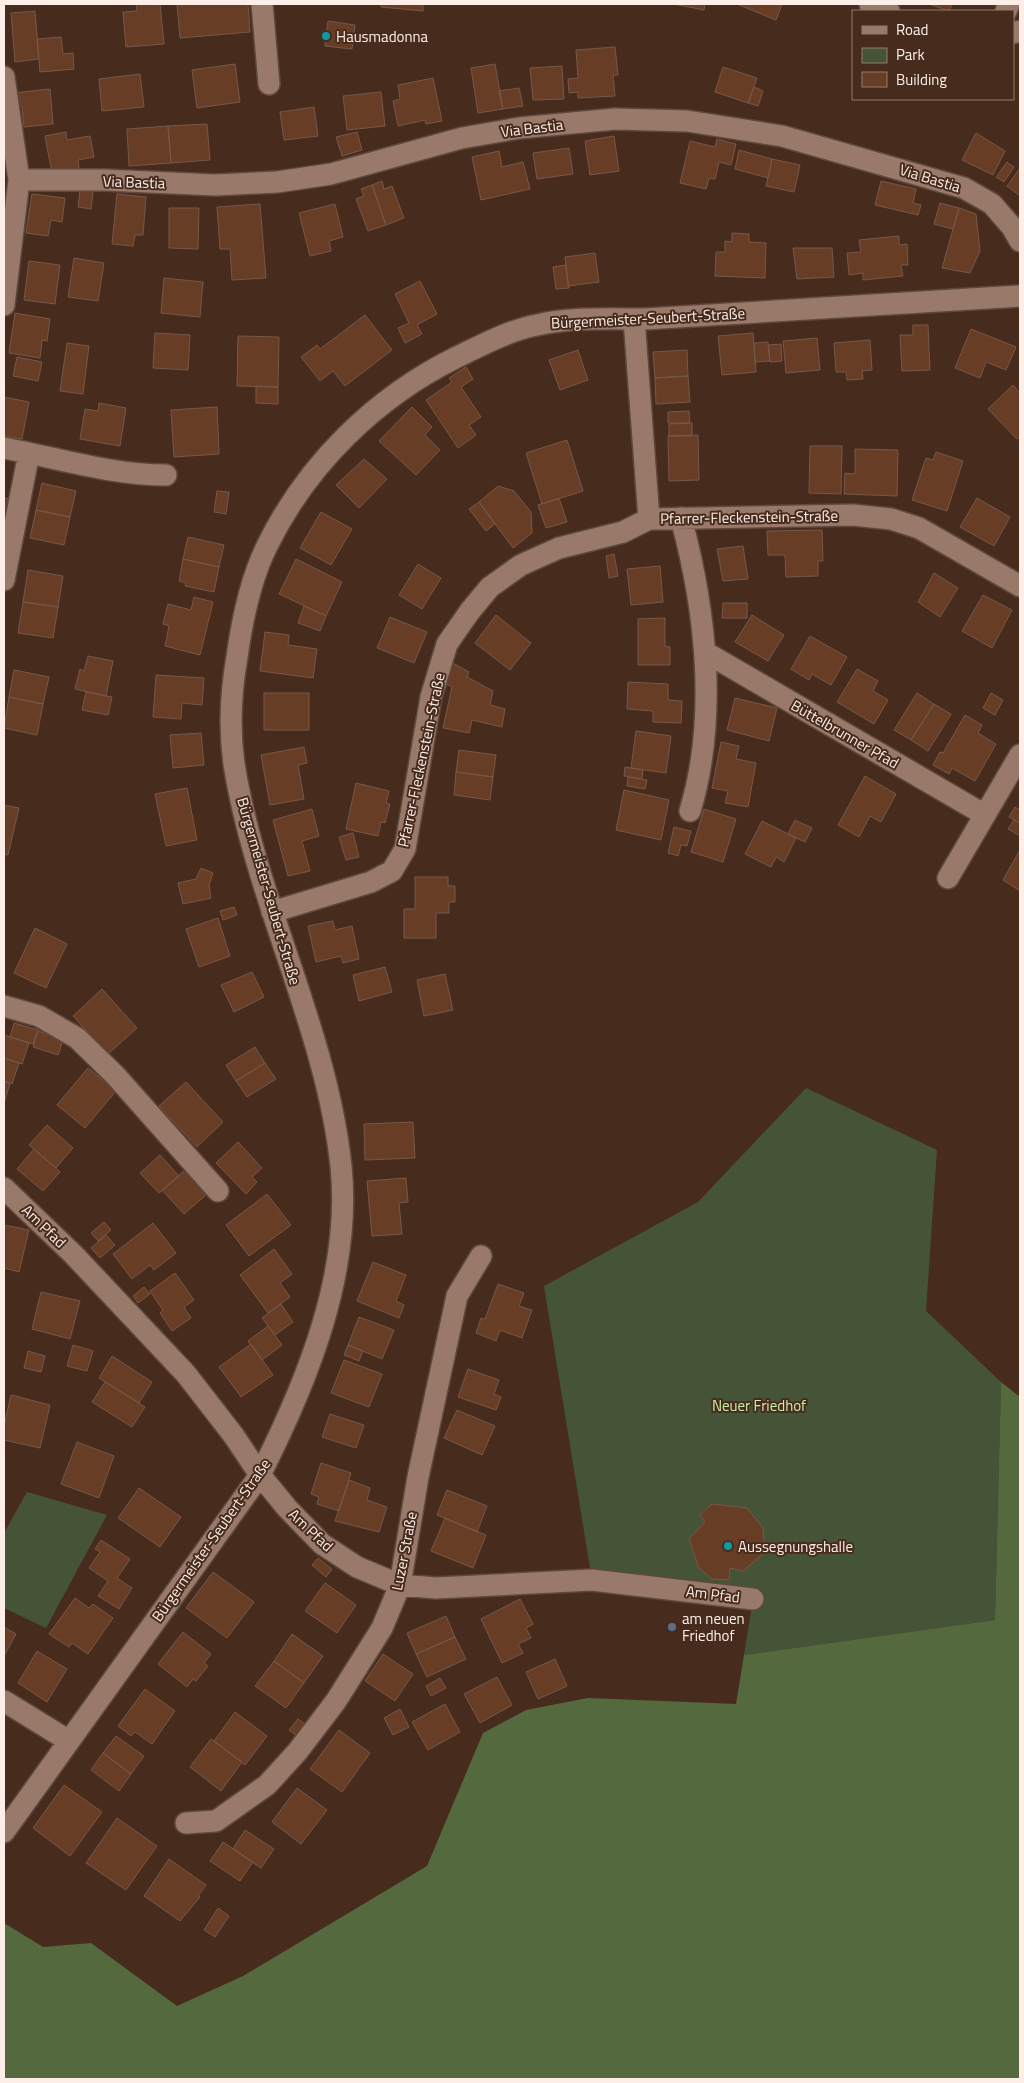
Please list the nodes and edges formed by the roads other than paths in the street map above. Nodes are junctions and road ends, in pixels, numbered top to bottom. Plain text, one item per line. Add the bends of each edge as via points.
1 (262, 4) edge
2 (870, 4) edge
3 (886, 10) edge
4 (4, 77) edge
5 (269, 84) dead end
6 (13, 171) edge
7 (1020, 241) edge
8 (1020, 296) edge
9 (4, 305) edge
10 (634, 319) junction
11 (4, 448) edge
12 (29, 453) junction
13 (166, 475) dead end
14 (681, 518) junction
15 (649, 519) junction
16 (4, 580) edge
17 (1020, 586) edge
18 (705, 652) junction
19 (1020, 755) edge
20 (690, 811) dead end
21 (986, 815) junction
22 (948, 878) dead end
23 (272, 912) junction
24 (4, 1006) edge
25 (4, 1188) edge
26 (218, 1191) dead end
27 (481, 1256) dead end
28 (260, 1476) junction
29 (400, 1585) junction
30 (753, 1599) dead end
31 (4, 1701) edge
32 (69, 1741) junction
33 (186, 1823) dead end
34 (4, 1832) edge

1 - 5 street
2 - 3 street
4 - 6 street
6 - 7 street, Via Bastia via 105,180 215,185 277,182 331,174 462,138 519,128 615,119 687,121 782,136 964,188 992,204
6 - 9 street
8 - 10 street, Bürgermeister-Seubert-Straße
10 - 15 street
10 - 23 street, Bürgermeister-Seubert-Straße via 587,319 536,325 488,342 424,373 367,416 326,457 292,502 266,548 242,624 234,671 231,719 234,761 246,824
11 - 12 street
12 - 13 street via 122,472
12 - 16 street
14 - 15 street, Pfarrer-Fleckenstein-Straße
14 - 17 street, Pfarrer-Fleckenstein-Straße via 853,515 891,519 919,528
14 - 18 street via 696,584
15 - 23 street, Pfarrer-Fleckenstein-Straße via 623,532 559,548 521,565 490,587 447,644 431,697 405,849 392,871 371,882
18 - 20 street via 700,778
18 - 21 street, Büttelbrunner Pfad
19 - 21 street
21 - 22 street
23 - 28 street, Bürgermeister-Seubert-Straße via 329,1094 341,1169 341,1231 332,1290 316,1342 278,1440
24 - 26 street via 39,1016 77,1038 121,1082
25 - 28 street, Am Pfad via 73,1254 186,1374
27 - 29 street, Luzer Straße via 457,1296 418,1477
28 - 29 street, Am Pfad via 322,1544 357,1567
28 - 32 street, Bürgermeister-Seubert-Straße
29 - 30 street, Am Pfad via 436,1588 592,1580
29 - 33 street, Luzer Straße via 382,1628 358,1668 286,1764 267,1785 216,1821
31 - 32 street
32 - 34 street, Bürgermeister-Seubert-Straße

